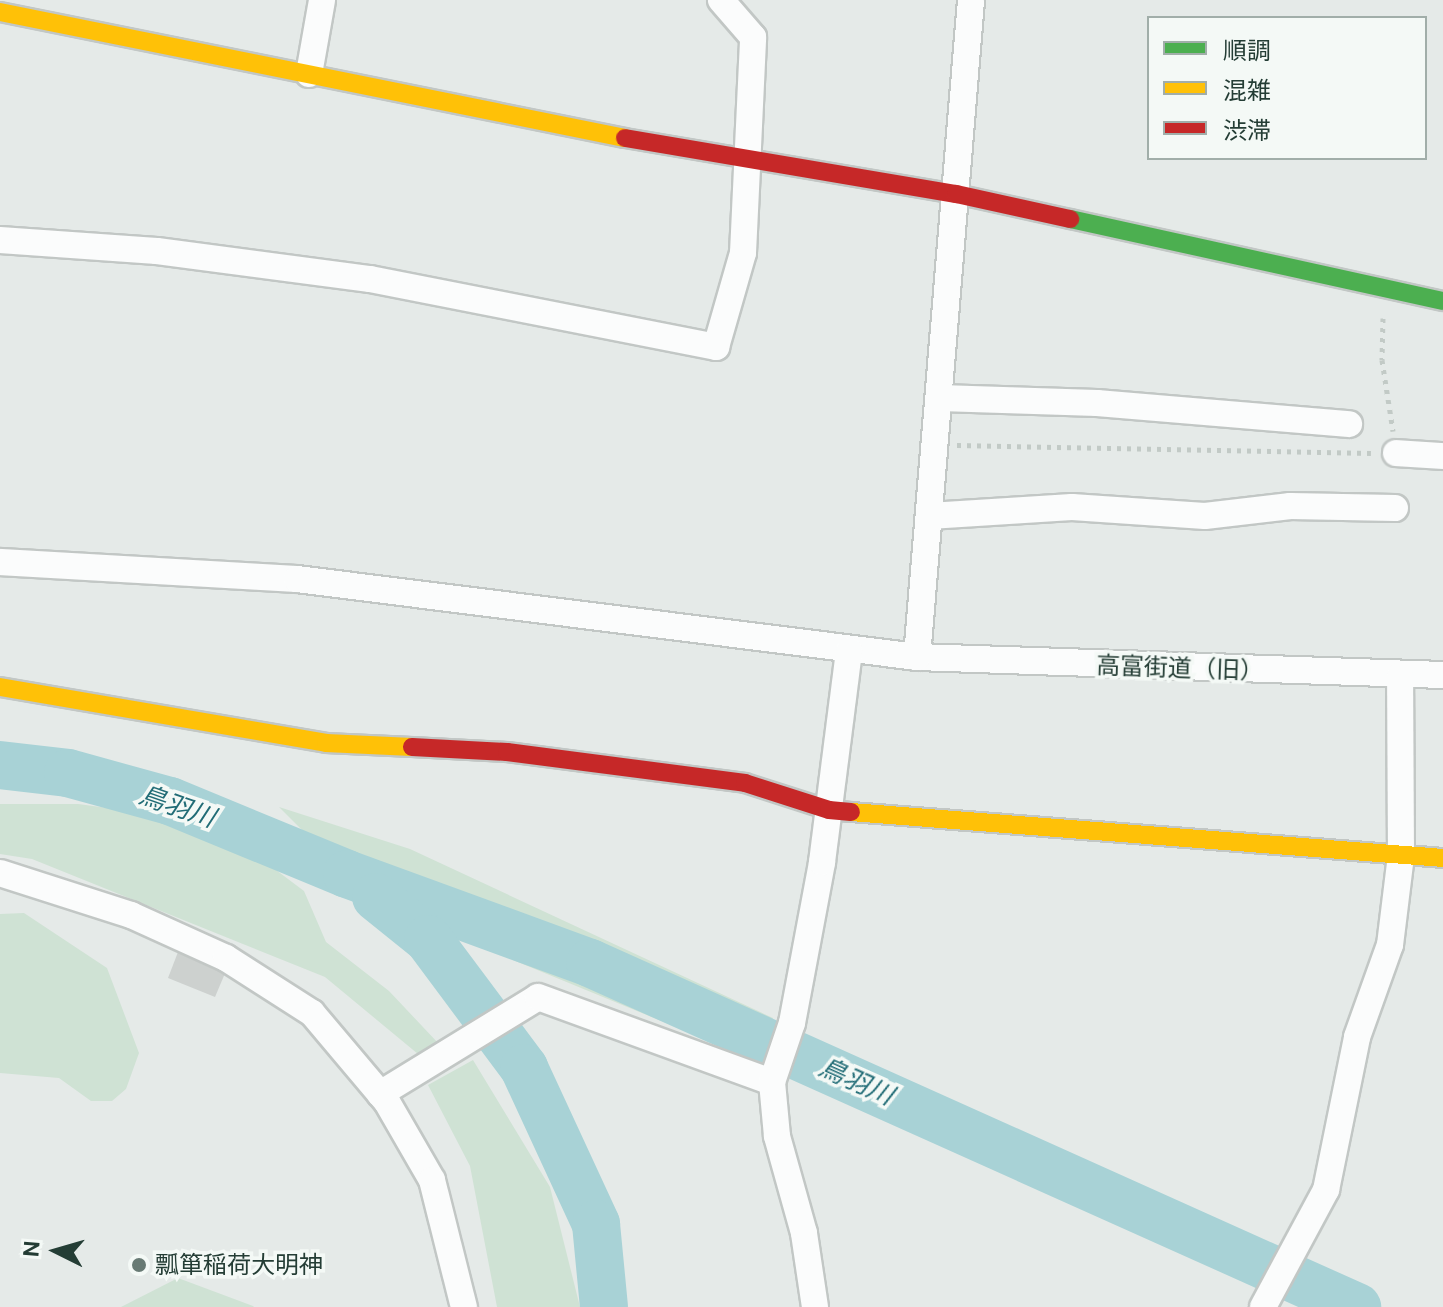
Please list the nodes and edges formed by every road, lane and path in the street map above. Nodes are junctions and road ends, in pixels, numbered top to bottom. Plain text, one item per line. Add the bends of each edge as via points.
1 (322, 0) edge
2 (721, 0) edge
3 (971, 0) edge
4 (0, 12) edge
5 (309, 74) junction
6 (750, 163) junction
7 (956, 194) junction
8 (0, 240) edge
9 (1383, 289) junction
10 (1443, 301) edge
11 (940, 398) junction
12 (1349, 424) dead end
13 (936, 445) junction
14 (1396, 453) junction
15 (1443, 456) edge
16 (1395, 508) dead end
17 (929, 516) junction
18 (0, 562) edge
19 (849, 651) junction
20 (917, 657) junction
21 (1400, 675) junction
22 (1443, 675) edge
23 (0, 687) edge
24 (829, 810) junction
25 (1401, 856) junction
26 (1443, 858) edge
27 (0, 873) edge
28 (772, 1082) junction
29 (380, 1094) junction
30 (464, 1307) edge
31 (815, 1307) edge
32 (1263, 1307) edge

1 - 5 street
2 - 6 street via 753,37
3 - 7 street
4 - 5 street
5 - 6 street
6 - 7 street
6 - 8 street via 743,253 716,347 370,279 157,251
7 - 9 street
7 - 11 street
9 - 10 street
9 - 14 path via 1382,360
11 - 12 street via 1097,403
11 - 13 street
13 - 14 path
13 - 17 street
14 - 15 street
16 - 17 street via 1290,506 1205,516 1072,507
17 - 20 street
18 - 19 street, 高富街道（旧） via 297,579
19 - 20 street, 高富街道（旧）
19 - 24 street
20 - 21 street, 高富街道（旧）
21 - 22 street, 高富街道（旧）
21 - 25 street
23 - 24 street via 326,743 507,752 745,783
24 - 25 street
24 - 28 street via 792,1023
25 - 26 street
25 - 32 street via 1390,945 1357,1037 1326,1190
27 - 29 street via 131,915 226,958 312,1013
28 - 29 street via 538,997
28 - 31 street via 777,1136 804,1233
29 - 30 street via 432,1180

